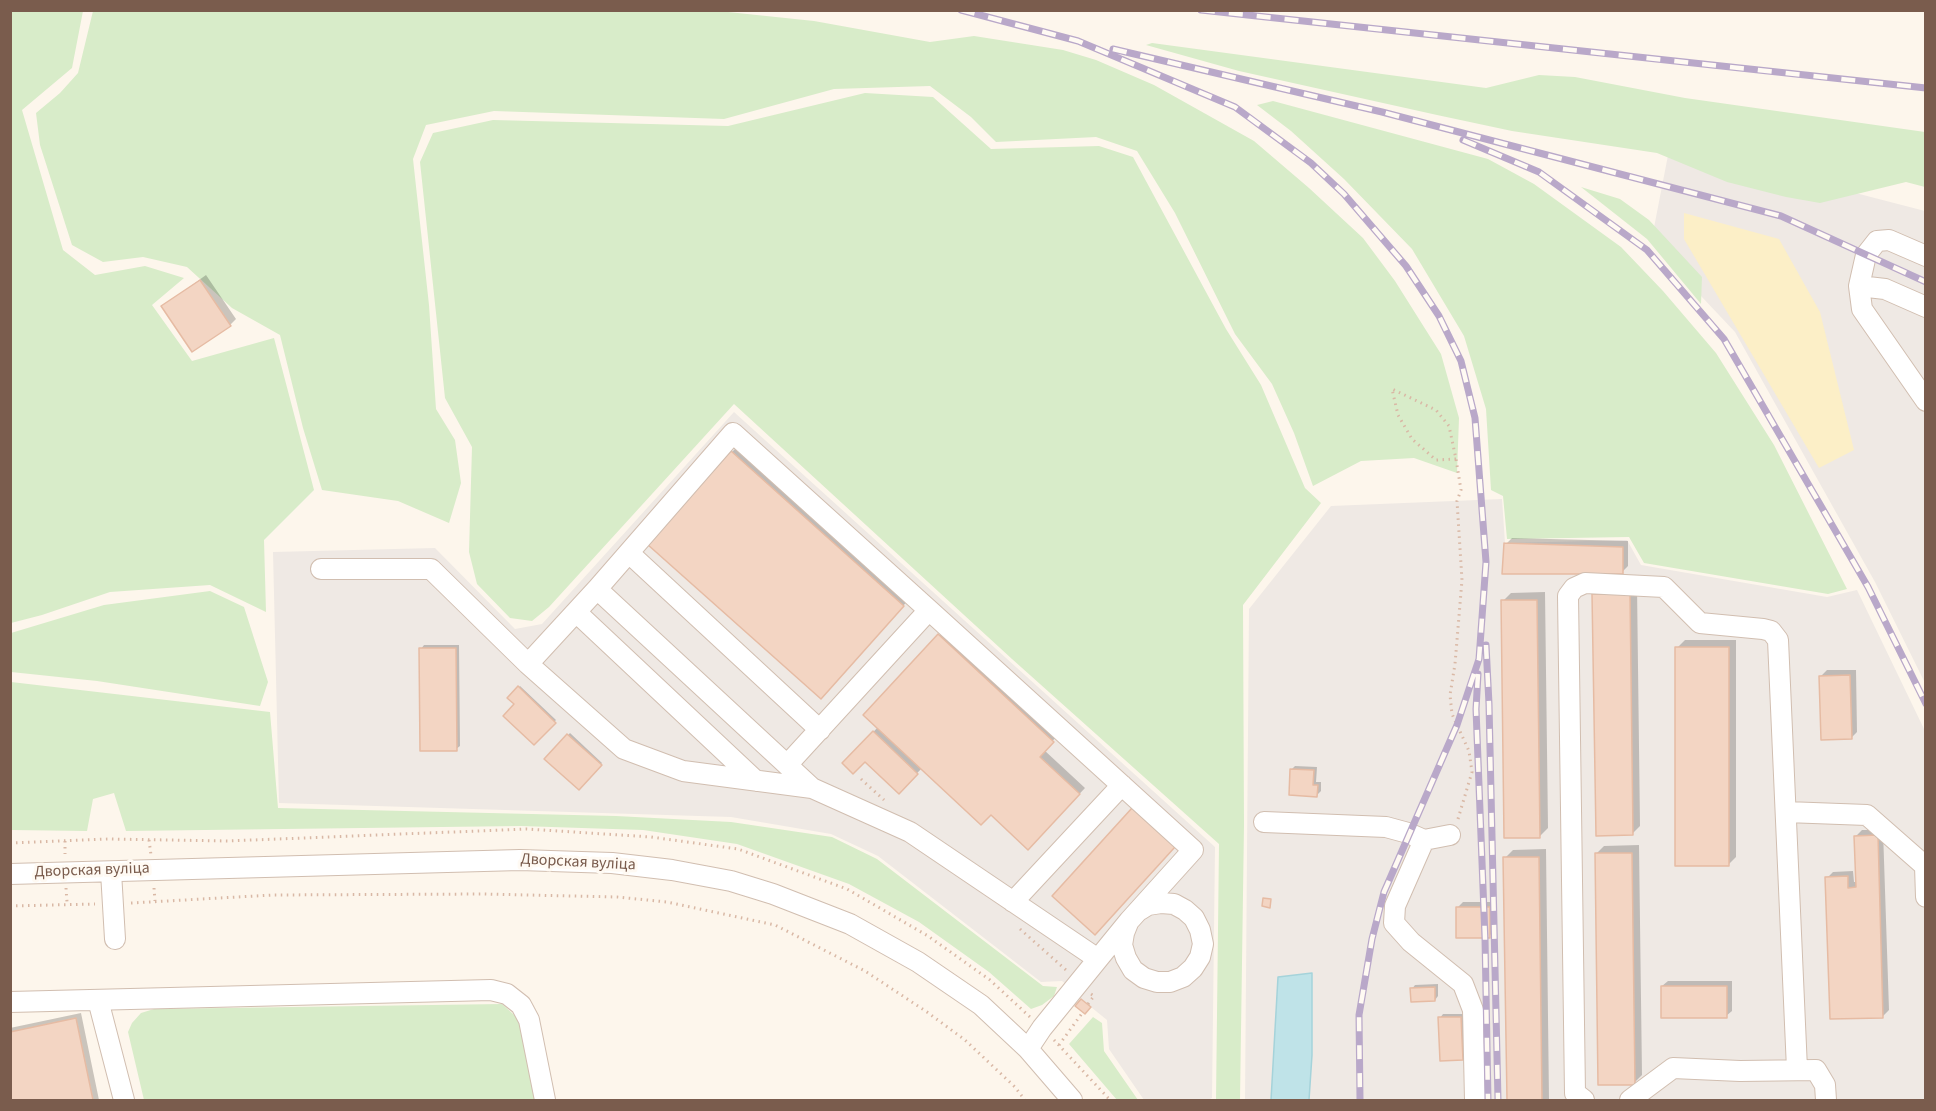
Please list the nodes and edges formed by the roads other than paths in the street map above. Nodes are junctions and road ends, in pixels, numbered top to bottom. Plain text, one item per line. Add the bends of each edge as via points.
1 (1926, 256) edge
2 (1859, 286) junction
3 (1926, 307) edge
4 (1926, 401) edge
5 (629, 553) junction
6 (321, 569) dead end
7 (597, 589) junction
8 (929, 610) junction
9 (576, 612) junction
10 (528, 663) junction
11 (820, 730) junction
12 (787, 765) junction
13 (756, 781) junction
14 (1122, 785) junction
15 (812, 788) junction
16 (1786, 812) junction
17 (1264, 822) dead end
18 (1450, 835) road end
19 (1424, 840) junction
20 (111, 872) junction
21 (10, 874) edge
22 (1926, 897) edge
23 (1013, 902) junction
24 (1133, 916) junction
25 (115, 939) dead end
26 (1126, 958) junction
27 (1098, 959) junction
28 (98, 1000) junction
29 (10, 1002) edge
30 (1028, 1049) junction
31 (1797, 1069) junction
32 (124, 1101) edge
33 (545, 1101) edge
34 (1071, 1101) edge
35 (1475, 1101) edge
36 (1584, 1101) edge
37 (1630, 1101) edge
38 (1826, 1101) edge

1 - 2 street via 1889,240 1877,241 1866,255
2 - 3 street via 1885,289
2 - 4 street via 1862,309
5 - 7 street
5 - 8 street via 733,433
5 - 11 street
6 - 10 street via 431,569
7 - 9 street
7 - 12 street
8 - 11 street
8 - 14 street
9 - 10 street
9 - 13 street
10 - 13 street via 624,749 683,771
11 - 12 street
12 - 15 street
13 - 15 street
14 - 23 street
14 - 24 street via 1193,850
15 - 23 street via 910,832
16 - 22 street via 1867,815 1924,866
16 - 31 street
16 - 36 street via 1778,640 1771,631 1700,623 1664,587 1585,583 1574,588 1568,596 1575,1093
17 - 19 street via 1386,827
18 - 19 street
19 - 35 street via 1395,906 1394,923 1463,984 1473,1010
20 - 21 street, Дворская вуліца
20 - 25 street
20 - 30 street, Дворская вуліца via 520,860 612,863 731,881 850,924 918,962 981,1005
23 - 27 street
24 - 26 street via 1124,933
24 - 26 street via 1148,905 1173,904 1194,918 1203,944 1193,968 1170,982 1144,978
24 - 27 street
26 - 27 street
27 - 30 street
28 - 29 street
28 - 32 street
28 - 33 street via 491,990 507,994 521,1005 529,1020
30 - 34 street, Дворская вуліца
31 - 37 street via 1673,1068
31 - 38 street via 1816,1070 1825,1085

